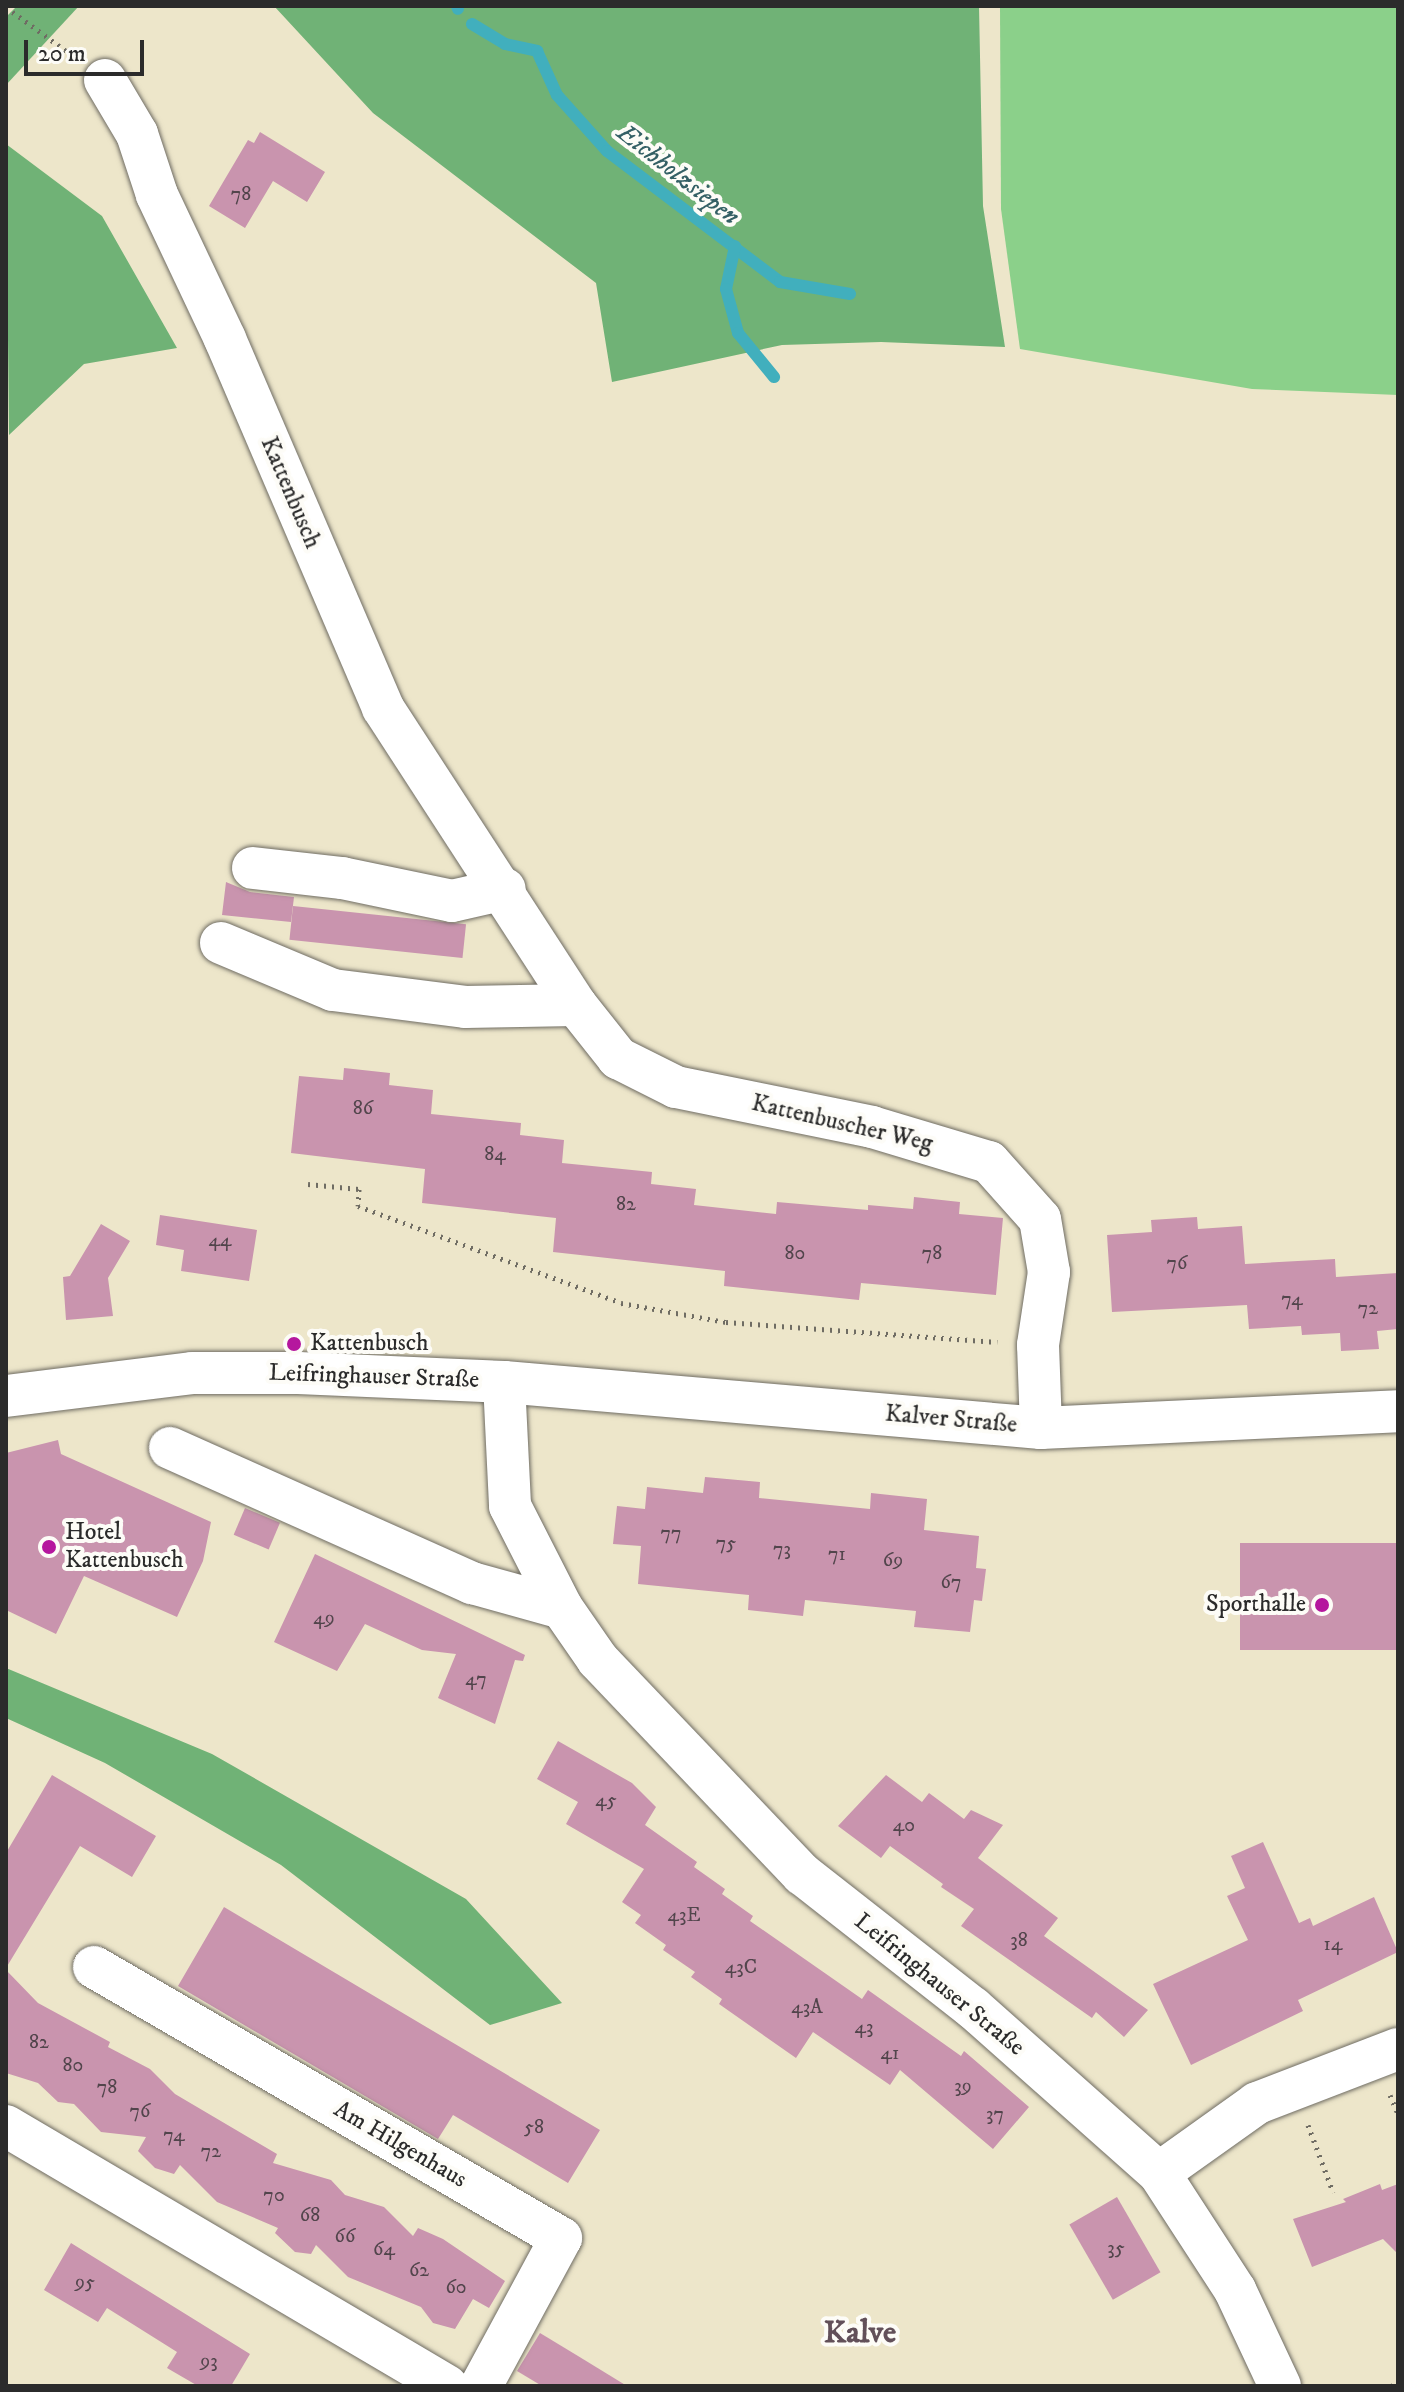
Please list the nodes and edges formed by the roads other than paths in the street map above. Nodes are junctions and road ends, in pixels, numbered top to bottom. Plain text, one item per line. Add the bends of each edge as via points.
1 (105, 80) road end
2 (253, 868) dead end
3 (505, 889) junction
4 (221, 943) dead end
5 (576, 1005) junction
6 (504, 1382) junction
7 (6, 1396) edge
8 (1398, 1411) edge
9 (1041, 1428) junction
10 (170, 1448) dead end
11 (562, 1608) junction
12 (94, 1967) dead end
13 (1398, 2049) edge
14 (6, 2126) edge
15 (1159, 2173) junction
16 (447, 2386) edge
17 (481, 2386) edge
18 (1280, 2386) edge

1 - 3 street, Kattenbusch via 137,134 157,195 225,339 383,708
2 - 3 street via 342,878 452,901
3 - 5 street, Kattenbuscher Weg
4 - 5 street via 333,990 465,1007
5 - 9 street, Kattenbuscher Weg via 618,1058 676,1087 872,1127 989,1162 1040,1219 1049,1272 1038,1345
6 - 7 street, Leifringhauser Straße via 192,1373
6 - 9 street, Kalver Straße
6 - 11 street, Leifringhauser Straße via 510,1506
8 - 9 street, Kalver Straße
10 - 11 street via 472,1583
11 - 15 street, Leifringhauser Straße via 598,1660 678,1749 802,1874 973,2008
12 - 17 street, Am Hilgenhaus via 561,2238
13 - 15 street via 1294,2087 1222,2123
14 - 16 street
15 - 18 street, Leifringhauser Straße via 1235,2290

